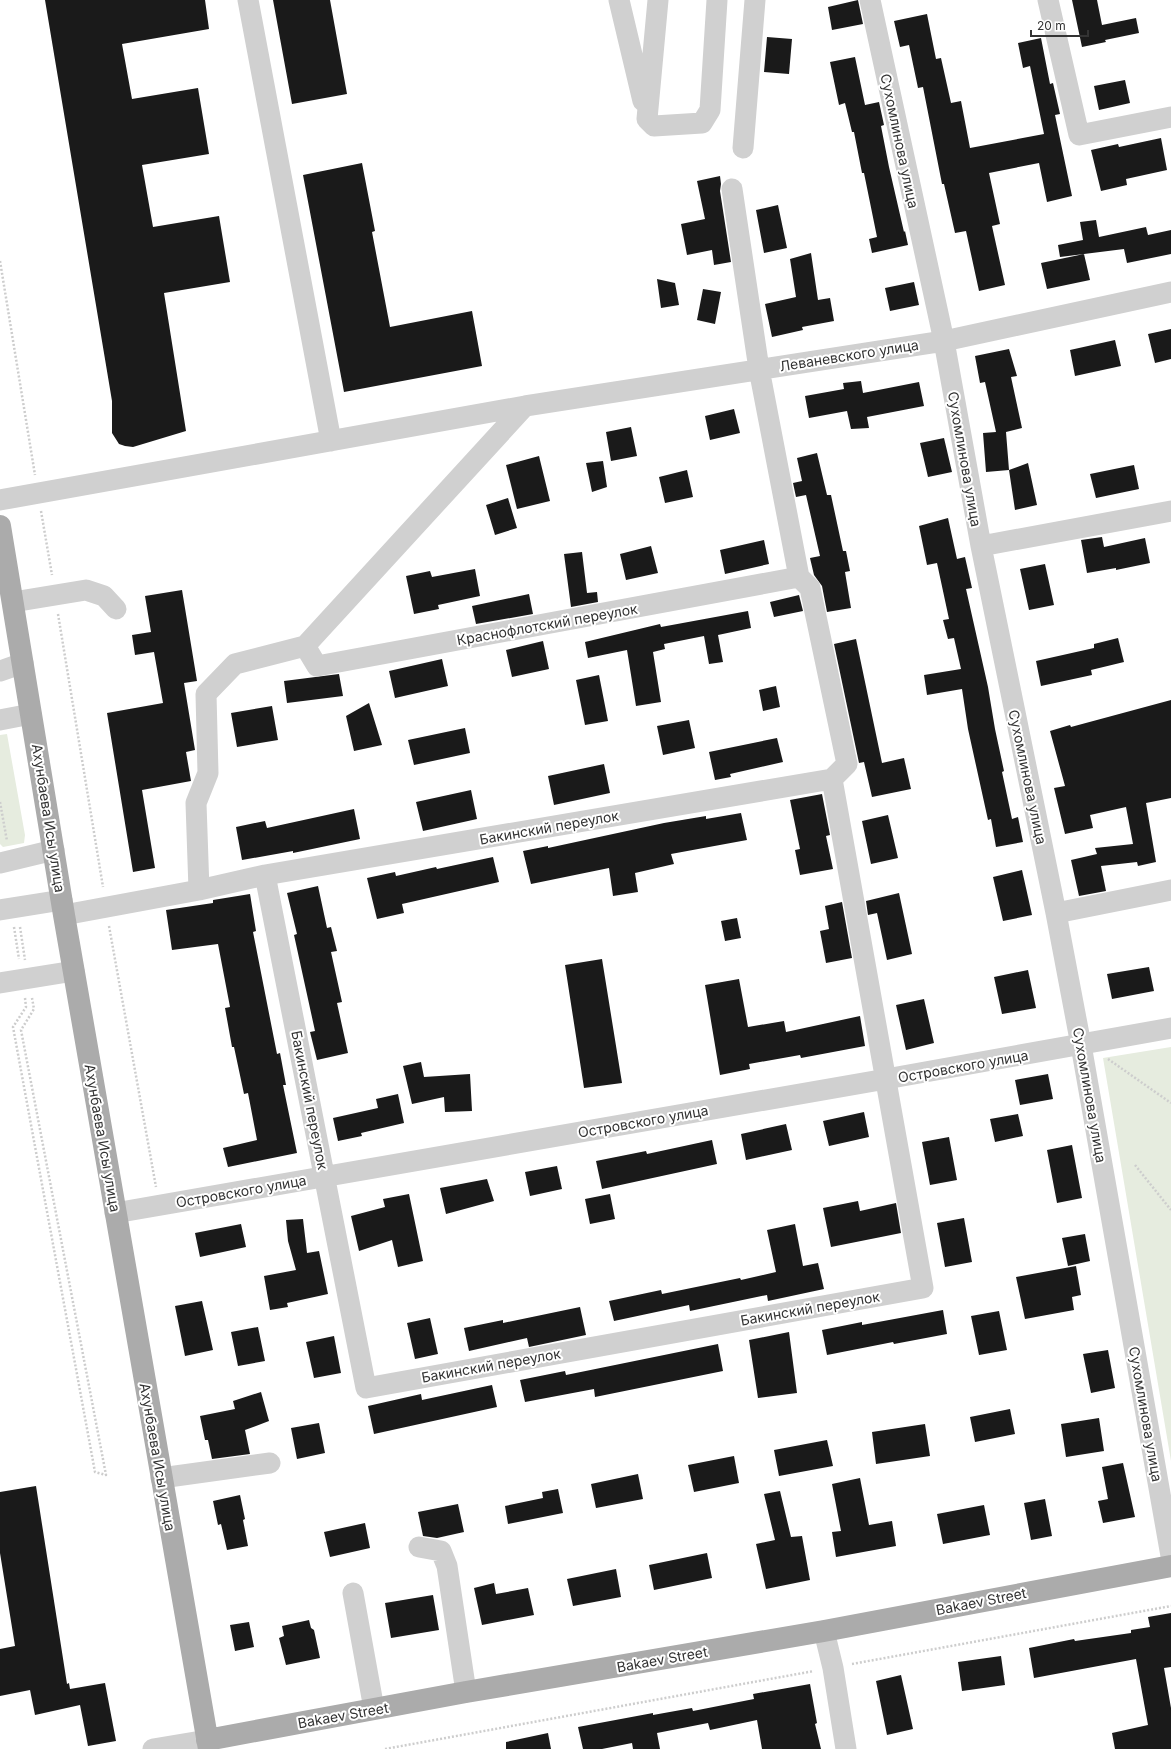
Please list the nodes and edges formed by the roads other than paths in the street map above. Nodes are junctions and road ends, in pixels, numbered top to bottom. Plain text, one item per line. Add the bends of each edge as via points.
1 (248, 0) edge
2 (619, 0) edge
3 (658, 0) edge
4 (717, 0) edge
5 (755, 0) edge
6 (870, 0) edge
7 (1048, 0) edge
8 (1171, 117) edge
9 (647, 119) junction
10 (743, 148) dead end
11 (732, 189) dead end
12 (1171, 292) edge
13 (944, 341) junction
14 (758, 369) junction
15 (526, 406) junction
16 (331, 441) junction
17 (0, 500) edge
18 (1171, 511) edge
19 (0, 526) edge
20 (981, 546) junction
21 (799, 577) junction
22 (13, 602) junction
23 (116, 609) dead end
24 (305, 646) junction
25 (23, 664) junction
26 (0, 670) edge
27 (32, 714) junction
28 (0, 720) edge
29 (832, 780) junction
30 (54, 850) junction
31 (5, 861) edge
32 (265, 875) junction
33 (199, 890) junction
34 (1171, 890) edge
35 (9, 908) edge
36 (63, 908) junction
37 (1056, 913) junction
38 (74, 971) junction
39 (0, 983) edge
40 (1171, 1028) edge
41 (1083, 1044) junction
42 (886, 1079) junction
43 (325, 1176) junction
44 (115, 1213) junction
45 (270, 1463) dead end
46 (161, 1478) junction
47 (419, 1547) dead end
48 (1171, 1556) edge
49 (1171, 1566) edge
50 (353, 1593) dead end
51 (824, 1631) junction
52 (466, 1692) junction
53 (374, 1709) junction
54 (208, 1744) edge
55 (153, 1749) edge
56 (846, 1749) edge

1 - 16 street
2 - 9 street
3 - 9 street
4 - 9 street via 710,110 702,123 654,126
5 - 10 street
6 - 13 street, Сухомлинова улица
7 - 8 street via 1079,135
11 - 14 street
12 - 13 street, Леваневского улица
13 - 14 street, Леваневского улица
13 - 20 street, Сухомлинова улица
14 - 15 street, Леваневского улица
14 - 21 street
15 - 16 street, Леваневского улица
15 - 24 street
16 - 17 street, Леваневского улица
18 - 20 street
19 - 22 main road, Ахунбаева Исы улица
20 - 37 street, Сухомлинова улица
21 - 24 street, Краснофлотский переулок via 317,666
21 - 29 street via 810,588 847,764
22 - 23 street via 86,590 104,596
22 - 25 main road, Ахунбаева Исы улица
24 - 33 street via 236,664 206,694 208,773 196,803
25 - 26 street
25 - 27 main road, Ахунбаева Исы улица
27 - 28 street
27 - 30 main road, Ахунбаева Исы улица
29 - 32 street, Бакинский переулок
29 - 42 street
30 - 31 street
30 - 36 main road, Ахунбаева Исы улица
32 - 33 street, Бакинский переулок
32 - 43 street, Бакинский переулок
33 - 36 street, Бакинский переулок via 106,908
34 - 37 street
35 - 36 street, Бакинский переулок
36 - 38 main road, Ахунбаева Исы улица
37 - 41 street, Сухомлинова улица
38 - 39 street
38 - 44 main road, Ахунбаева Исы улица
40 - 41 street, Островского улица
41 - 42 street, Островского улица
41 - 48 street, Сухомлинова улица
42 - 43 street, Островского улица
42 - 43 street, Бакинский переулок via 923,1288 366,1388
43 - 44 street, Островского улица
44 - 46 main road, Ахунбаева Исы улица
45 - 46 street
46 - 54 main road, Ахунбаева Исы улица
47 - 52 street via 441,1551 447,1566
49 - 51 main road, Bakaev Street
50 - 53 street
51 - 52 main road, Bakaev Street
51 - 56 street via 833,1668
52 - 53 main road, Bakaev Street
53 - 54 main road, Bakaev Street
54 - 55 street, Bakaev Street

